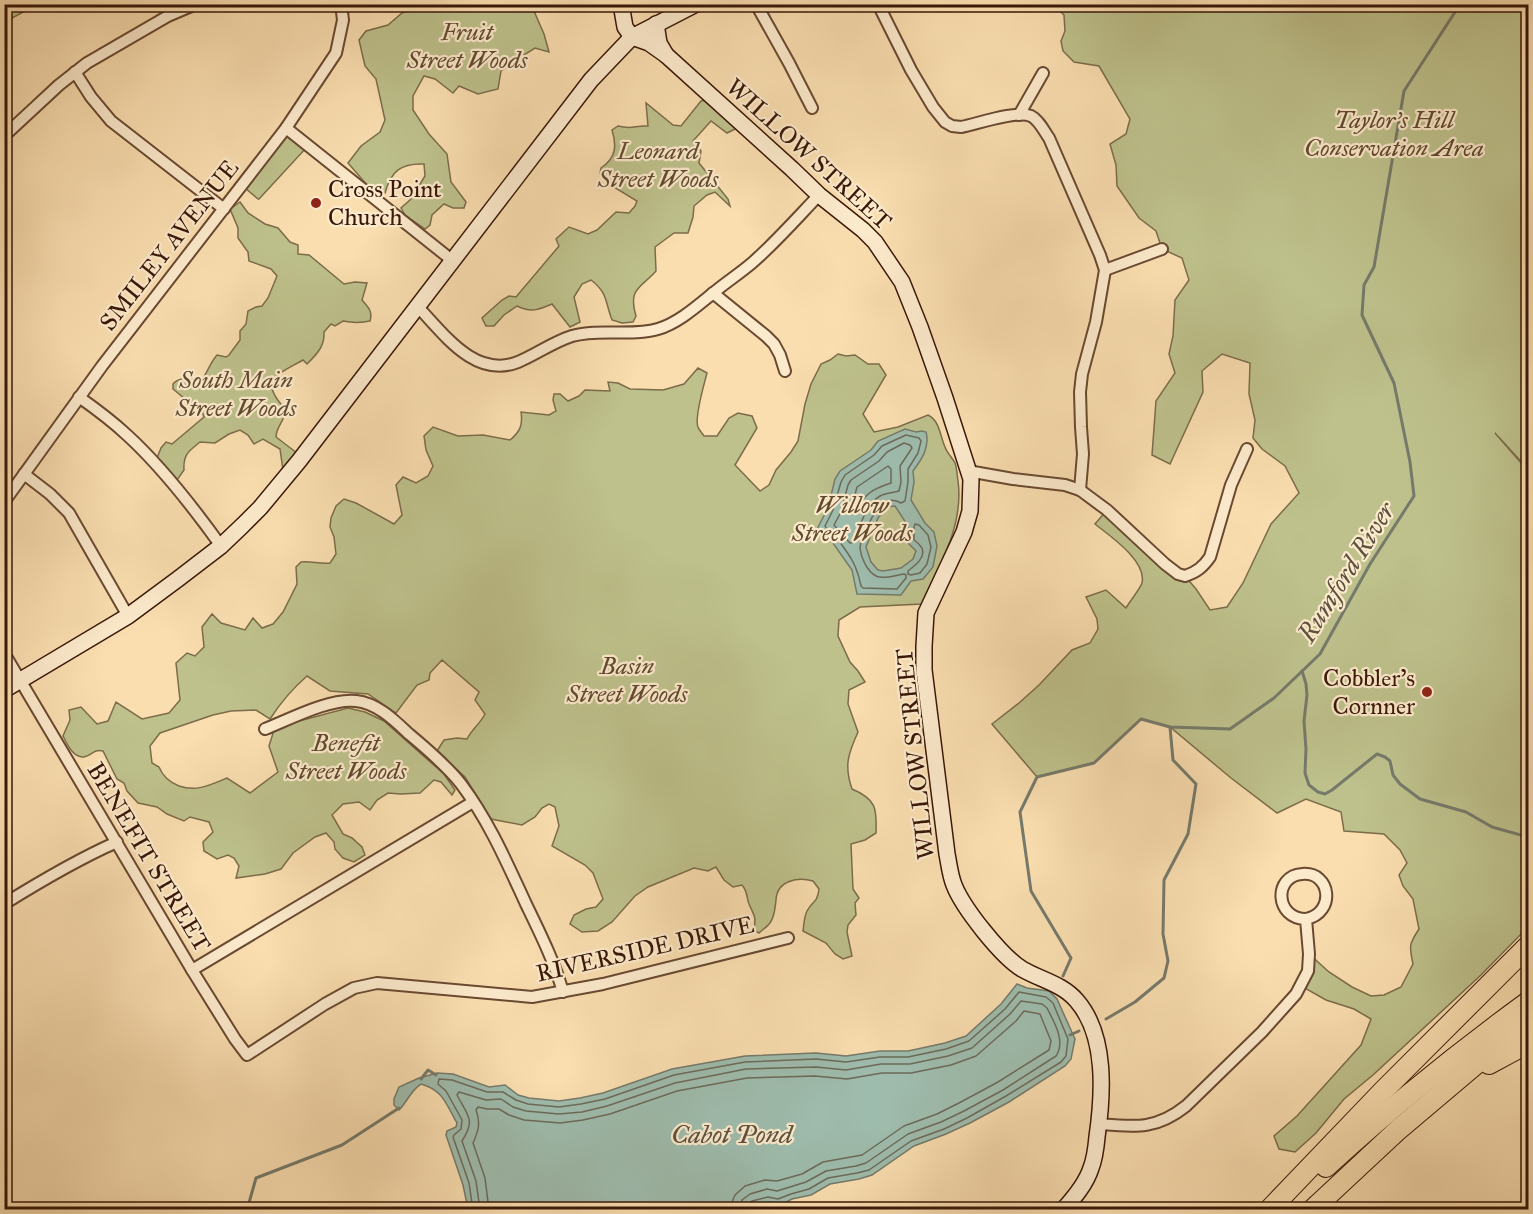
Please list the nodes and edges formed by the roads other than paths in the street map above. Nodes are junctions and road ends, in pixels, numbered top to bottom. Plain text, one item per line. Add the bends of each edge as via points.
1 (196, 4) edge
2 (341, 4) edge
3 (621, 4) edge
4 (696, 4) edge
5 (756, 4) edge
6 (878, 4) edge
7 (656, 24) junction
8 (632, 37) junction
9 (666, 55) junction
10 (75, 72) junction
11 (1044, 74) dead end
12 (812, 108) dead end
13 (1019, 115) junction
14 (286, 128) junction
15 (4, 136) edge
16 (819, 195) junction
17 (224, 208) junction
18 (1162, 249) dead end
19 (453, 261) junction
20 (1105, 270) junction
21 (712, 293) junction
22 (418, 307) junction
23 (785, 371) dead end
24 (79, 398) junction
25 (1247, 449) dead end
26 (968, 471) junction
27 (24, 474) junction
28 (1080, 490) junction
29 (4, 502) edge
30 (220, 546) junction
31 (128, 616) junction
32 (4, 653) edge
33 (21, 681) junction
34 (4, 690) edge
35 (265, 729) dead end
36 (473, 802) junction
37 (117, 842) junction
38 (4, 904) edge
39 (1306, 919) junction
40 (788, 938) dead end
41 (1528, 946) edge
42 (192, 970) junction
43 (563, 992) junction
44 (1528, 1002) edge
45 (1528, 1023) edge
46 (1528, 1043) edge
47 (245, 1053) joint
48 (1427, 1106) junction
49 (1099, 1124) junction
50 (4, 1204) edge
51 (9, 1209) edge
52 (1063, 1209) edge
53 (1269, 1209) edge
54 (1280, 1209) edge
55 (1312, 1209) edge

1 - 10 street via 168,16
2 - 14 street, SMILEY AVENUE via 343,20 336,53
3 - 8 street via 625,27
4 - 7 street
5 - 12 street
6 - 13 street via 911,70 945,122 961,127
7 - 8 street
7 - 9 street
8 - 9 street, WILLOW STREET
8 - 19 street via 591,80
9 - 16 street, WILLOW STREET
10 - 15 street
10 - 17 street via 111,121
11 - 13 street
13 - 20 street via 1031,116 1049,138
14 - 17 street, SMILEY AVENUE
14 - 19 street
16 - 21 street via 750,264
16 - 26 street, WILLOW STREET via 863,230 902,282
17 - 24 street, SMILEY AVENUE
18 - 20 street
19 - 22 street
20 - 28 street via 1082,374
21 - 22 street via 662,328 572,336 506,366 482,363 462,351
21 - 23 street via 774,344
22 - 30 street via 283,481
24 - 27 street, SMILEY AVENUE
24 - 30 street via 107,417 150,458
25 - 28 street via 1231,485 1210,557 1198,571 1185,576 1174,571
26 - 28 street
26 - 49 street, WILLOW STREET via 970,511 926,614 924,646 950,870 964,902 1002,952 1021,968 1064,988 1083,1010 1096,1041 1100,1064
27 - 29 street, SMILEY AVENUE
27 - 31 street via 69,513
30 - 31 street
31 - 33 street
32 - 33 street, BENEFIT STREET
33 - 34 street
33 - 37 street, BENEFIT STREET
35 - 36 street via 342,701 369,704 395,721 445,767
36 - 42 street
36 - 43 street via 545,943
37 - 38 street via 52,874
37 - 42 street, BENEFIT STREET
39 - 39 street via 1322,910 1326,893 1317,877 1299,874 1285,885 1282,902 1293,916
39 - 49 street via 1308,971 1296,994 1262,1032 1174,1116 1146,1126
40 - 43 street, RIVERSIDE DRIVE
41 - 53 highway
42 - 47 street, BENEFIT STREET
43 - 47 street, RIVERSIDE DRIVE via 532,997 377,983 354,988
44 - 54 highway via 1424,1081
45 - 48 highway
46 - 48 highway
48 - 55 highway
49 - 52 street, WILLOW STREET via 1091,1168
50 - 51 street

